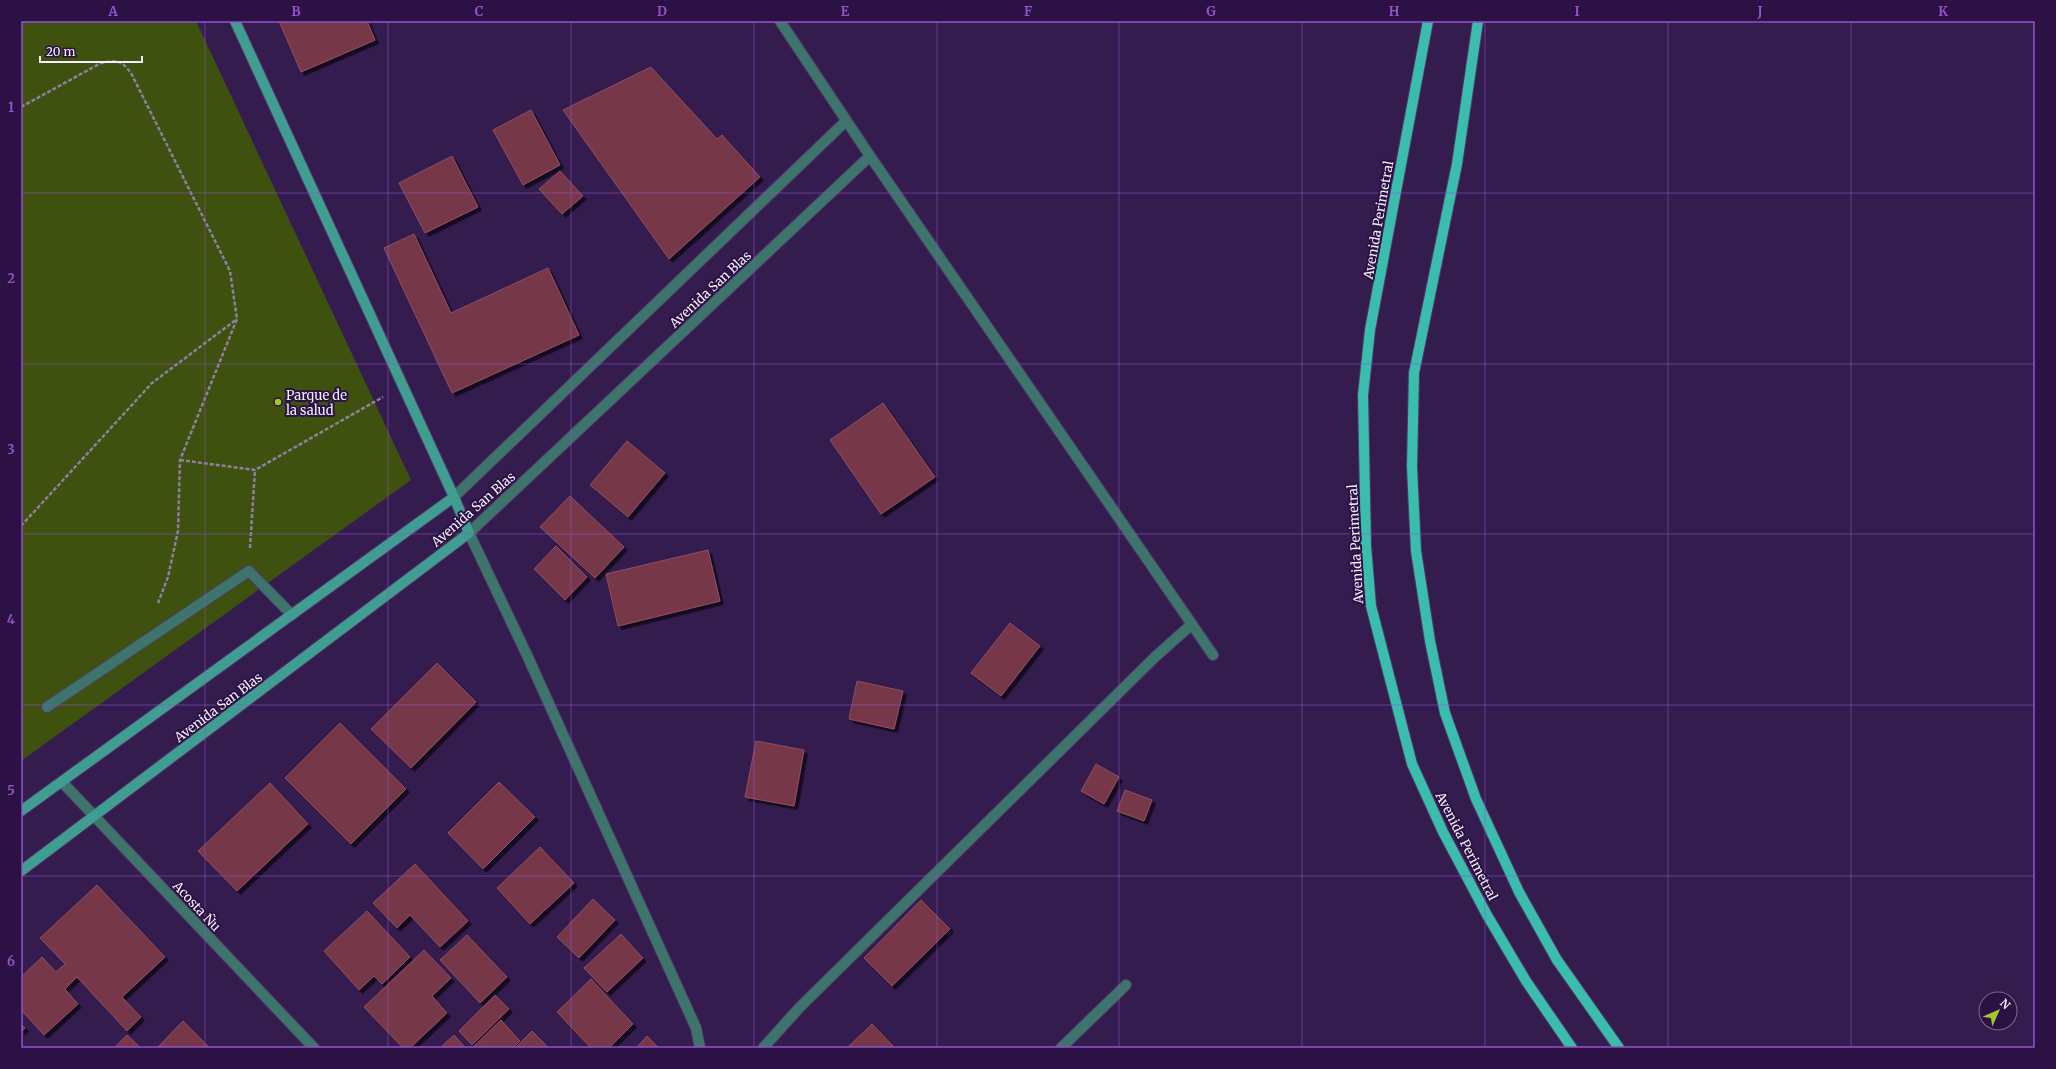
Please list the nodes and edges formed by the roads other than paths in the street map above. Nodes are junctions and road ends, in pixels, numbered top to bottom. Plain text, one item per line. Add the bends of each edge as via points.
1 (235, 21) edge
2 (780, 21) edge
3 (1428, 21) edge
4 (1478, 21) edge
5 (846, 121) junction
6 (870, 156) junction
7 (454, 497) junction
8 (469, 533) junction
9 (292, 615) junction
10 (1192, 624) junction
11 (1213, 655) dead end
12 (47, 707) dead end
13 (62, 782) junction
14 (21, 811) edge
15 (95, 816) junction
16 (21, 871) edge
17 (1126, 985) dead end
18 (314, 1048) edge
19 (700, 1048) edge
20 (763, 1048) edge
21 (1061, 1048) edge
22 (1572, 1048) edge
23 (1619, 1048) edge

1 - 7 street
2 - 5 street
3 - 22 main road, Avenida Perimetral via 1370,330 1363,395 1366,546 1371,606 1412,764 1443,832 1487,914 1522,974
4 - 23 main road, Avenida Perimetral via 1457,164 1414,373 1412,467 1416,551 1430,641 1446,713 1476,799 1519,892 1557,960
5 - 6 street
5 - 7 street, Avenida San Blas
6 - 8 street, Avenida San Blas
6 - 10 street
7 - 8 street
7 - 9 street, Avenida San Blas
8 - 15 street, Avenida San Blas
8 - 19 street via 693,1021
9 - 12 street via 249,571
9 - 13 street, Avenida San Blas
10 - 11 street
10 - 20 street via 1155,657 941,867 800,1007
13 - 14 street, Avenida San Blas
13 - 15 street, Acosta Ñu
15 - 16 street, Avenida San Blas
15 - 18 street, Acosta Ñu
17 - 21 street

